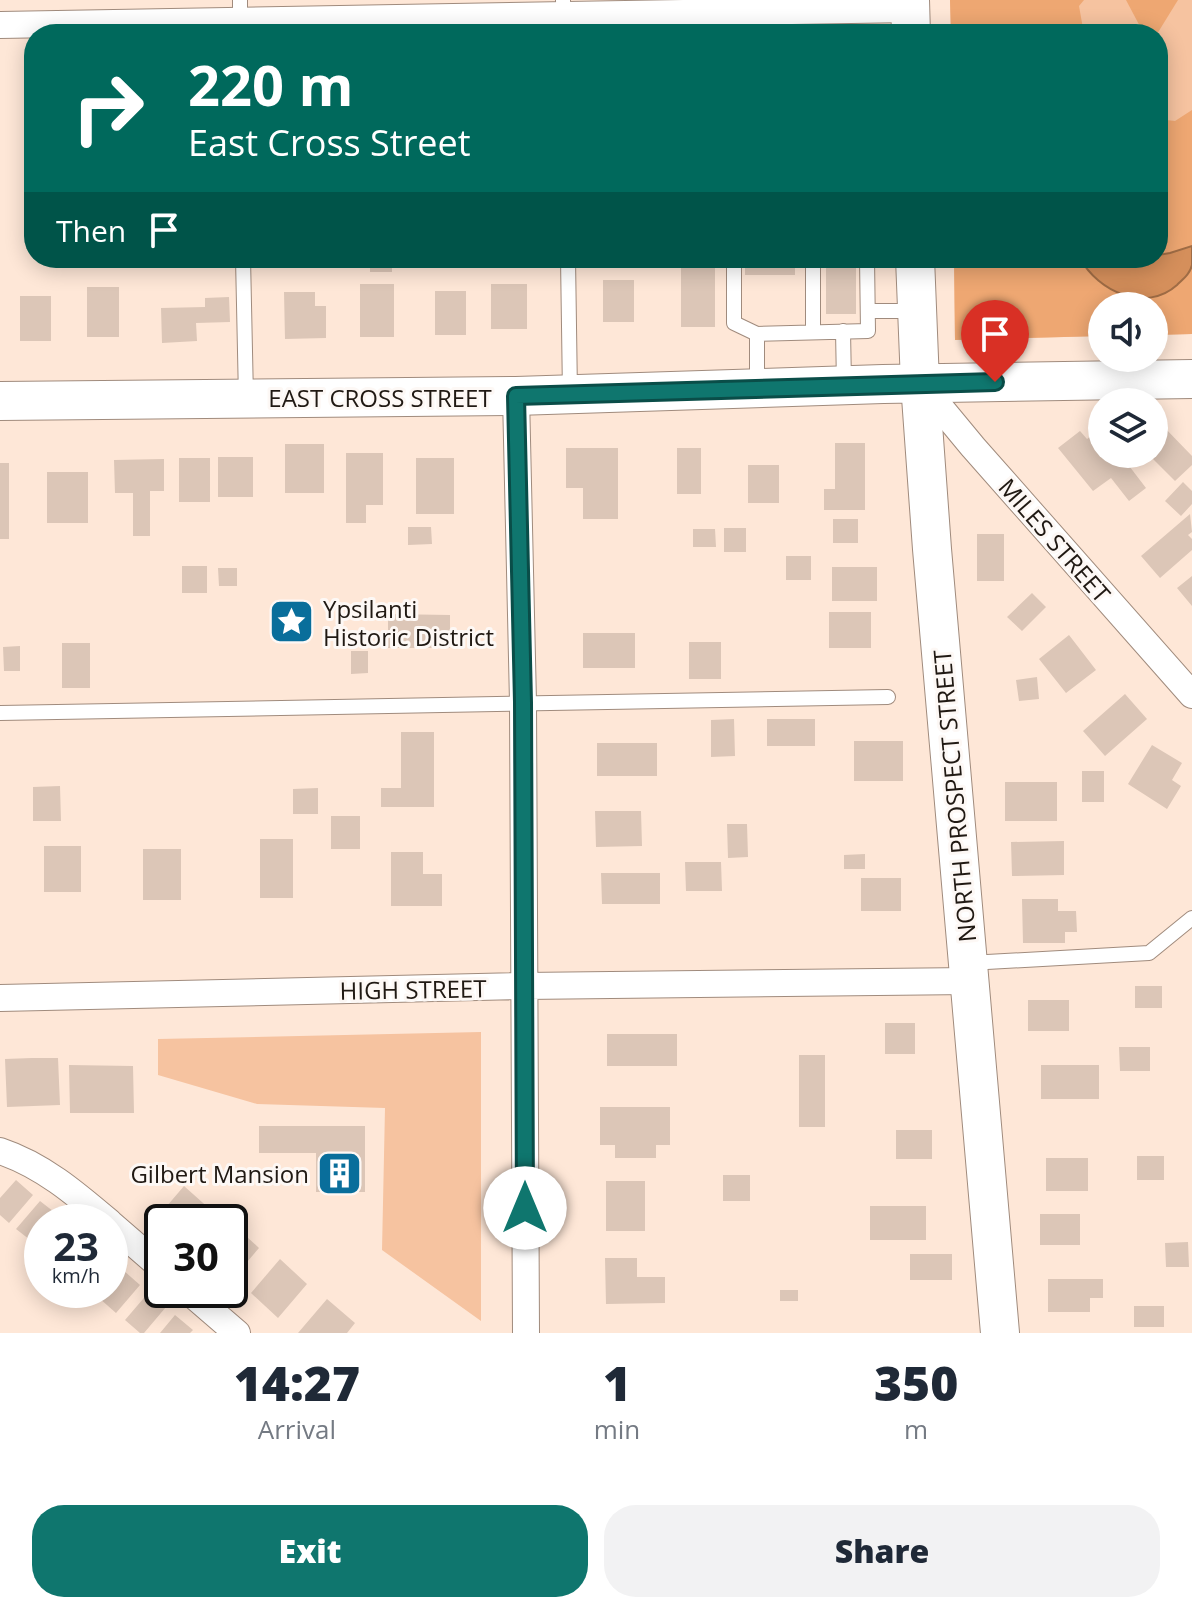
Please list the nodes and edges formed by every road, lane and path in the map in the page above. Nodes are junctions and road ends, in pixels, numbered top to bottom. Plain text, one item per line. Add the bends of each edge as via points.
1 (911, 14) edge
2 (563, 16) edge
3 (240, 18) edge
4 (24, 24) edge
5 (34, 24) edge
6 (0, 25) edge
7 (243, 268) edge
8 (568, 268) edge
9 (734, 268) edge
10 (815, 268) edge
11 (865, 268) edge
12 (915, 268) edge
13 (868, 311) junction
14 (917, 311) junction
15 (843, 331) junction
16 (813, 332) junction
17 (757, 334) junction
18 (1192, 379) edge
19 (920, 383) junction
20 (844, 385) junction
21 (757, 387) junction
22 (570, 394) junction
23 (516, 396) junction
24 (246, 398) junction
25 (0, 401) edge
26 (1192, 695) edge
27 (888, 697) dead end
28 (523, 702) junction
29 (0, 713) edge
30 (1192, 918) edge
31 (969, 972) junction
32 (524, 986) junction
33 (0, 998) edge
34 (0, 1151) edge
35 (85, 1204) edge
36 (128, 1239) edge
37 (144, 1253) edge
38 (208, 1308) edge
39 (237, 1333) edge
40 (526, 1333) edge
41 (1000, 1333) edge

1 - 2 street
2 - 3 street
3 - 5 street
4 - 6 street
7 - 24 lane
8 - 22 lane
9 - 17 lane via 734,323
10 - 16 lane via 820,289
11 - 13 lane via 862,288
12 - 14 street, NORTH PROSPECT STREET
13 - 14 lane
13 - 15 lane via 868,331
14 - 19 street, NORTH PROSPECT STREET
15 - 16 lane
15 - 20 lane
16 - 17 lane
17 - 21 lane
18 - 19 street, EAST CROSS STREET
19 - 20 street, EAST CROSS STREET
19 - 26 street, MILES STREET
19 - 31 street, NORTH PROSPECT STREET
20 - 21 street, EAST CROSS STREET
21 - 22 street, EAST CROSS STREET
22 - 23 street, EAST CROSS STREET
23 - 24 street, EAST CROSS STREET
23 - 28 street
24 - 25 street, EAST CROSS STREET
27 - 28 lane
28 - 29 lane
28 - 32 street
30 - 31 lane via 1149,953
31 - 32 street, HIGH STREET
31 - 41 street, NORTH PROSPECT STREET
32 - 33 street, HIGH STREET
32 - 40 street
34 - 35 street via 26,1160
36 - 37 street
38 - 39 street

